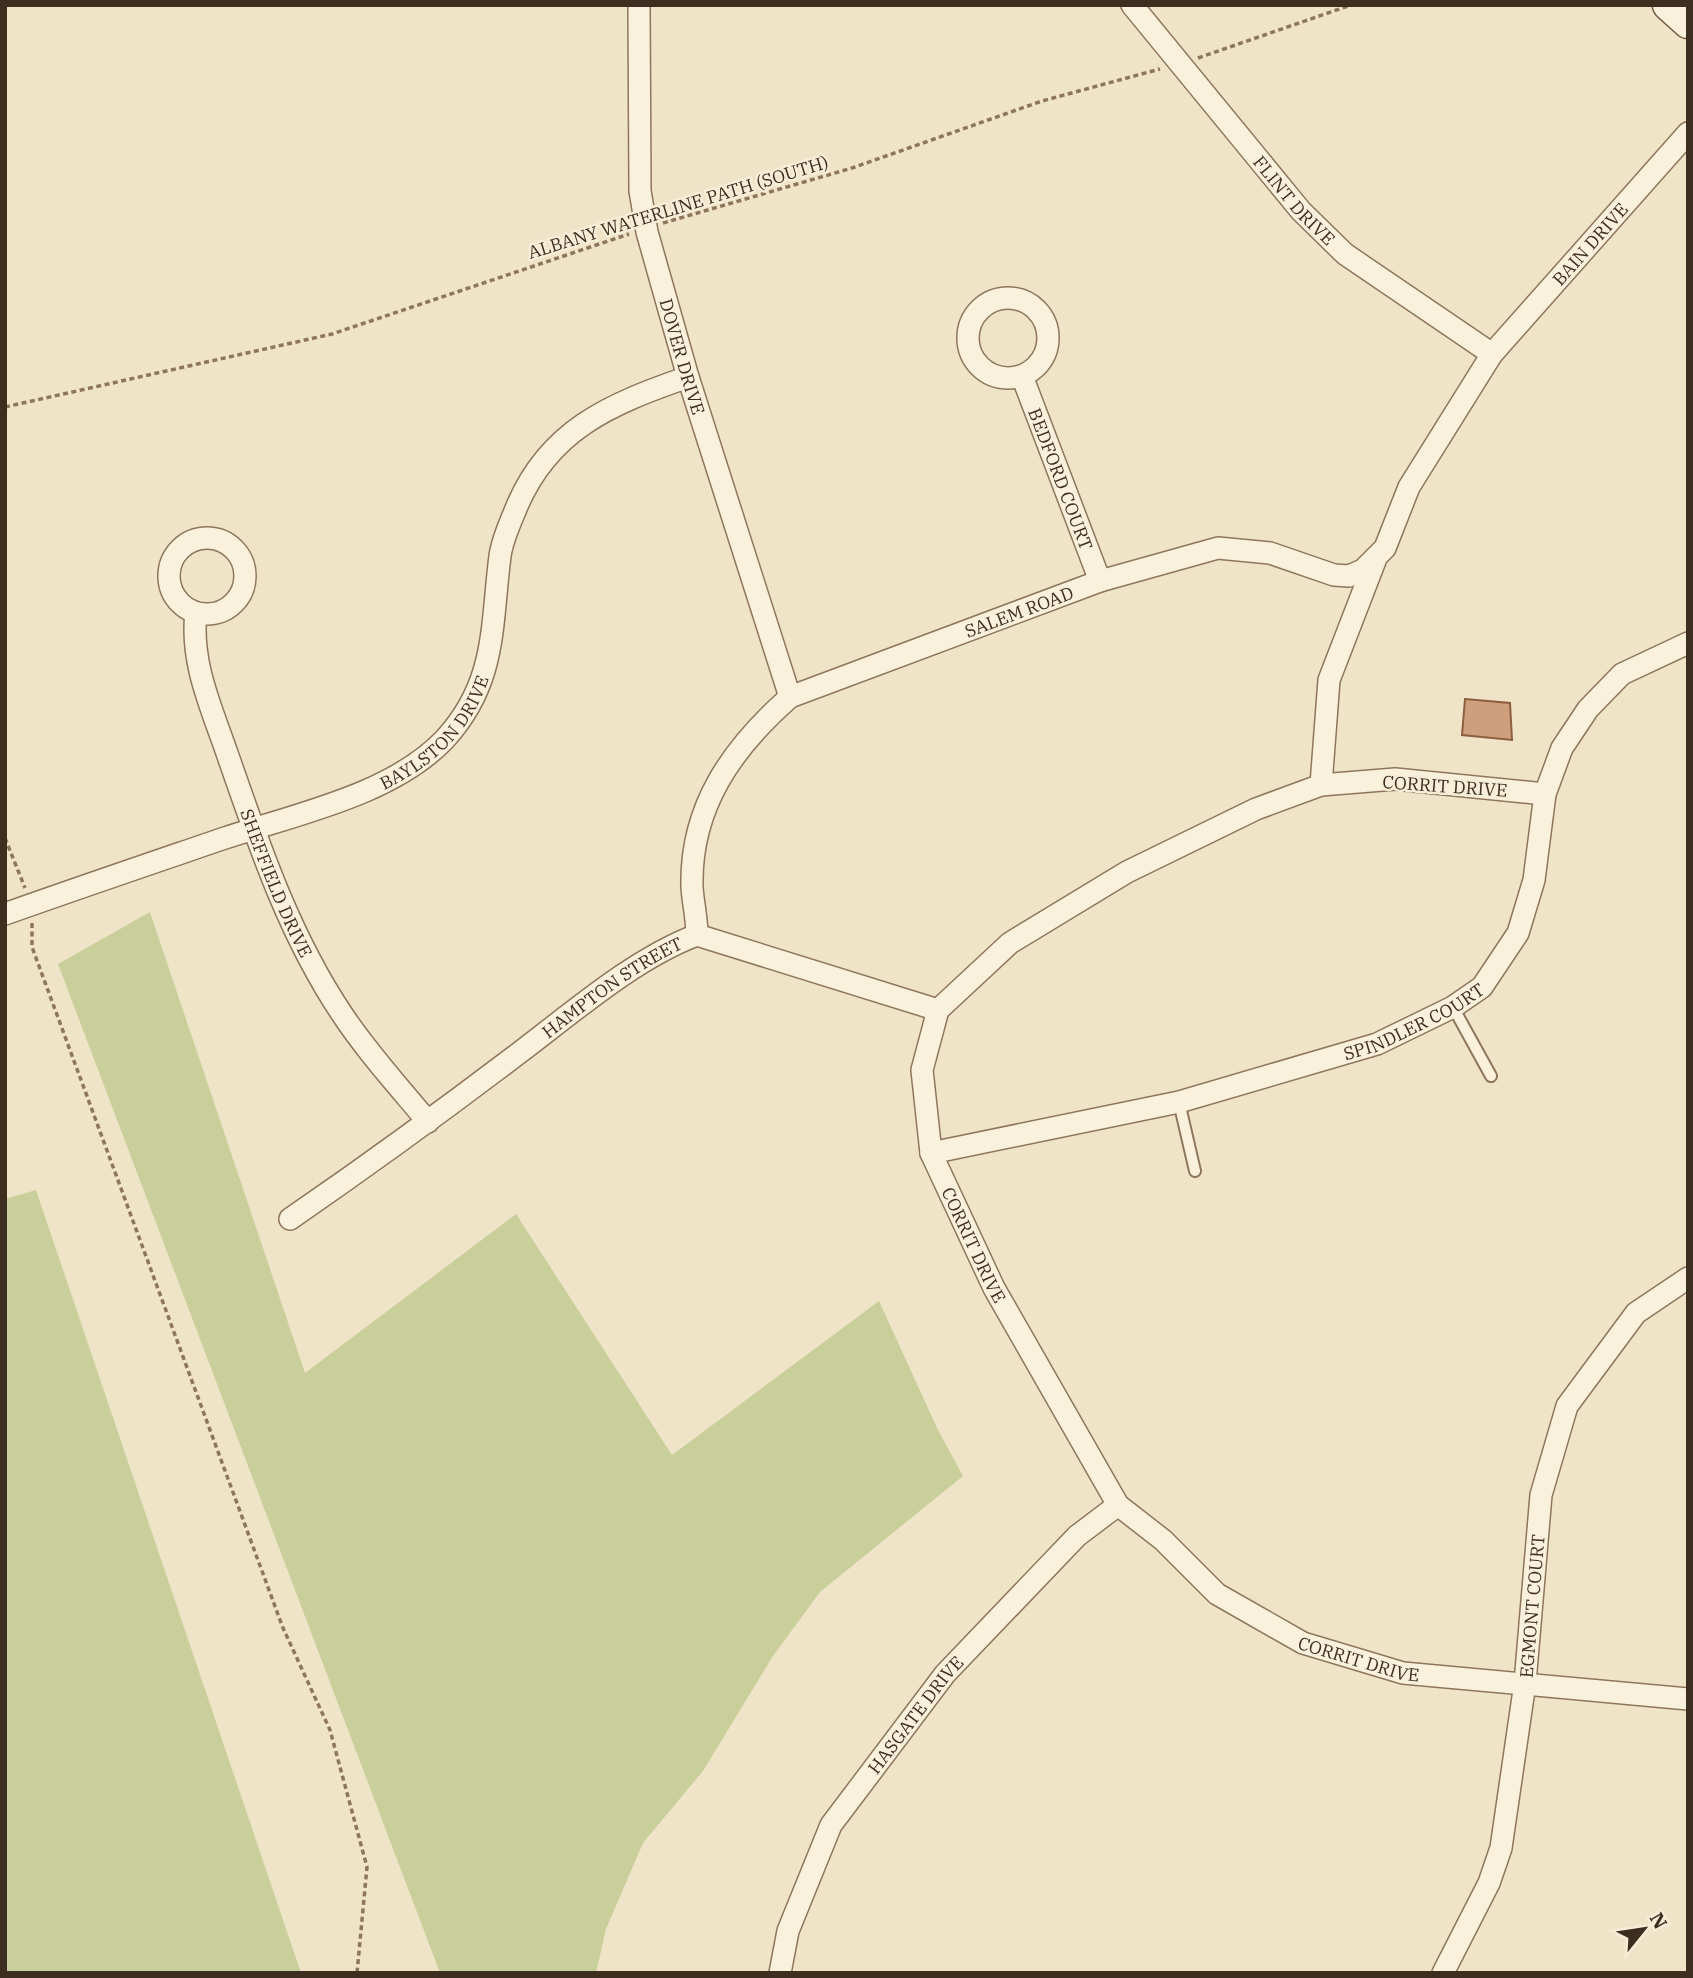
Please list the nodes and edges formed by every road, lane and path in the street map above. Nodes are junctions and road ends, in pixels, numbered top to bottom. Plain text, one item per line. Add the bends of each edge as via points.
1 (639, 5) edge
2 (1132, 5) edge
3 (1351, 5) edge
4 (1668, 5) edge
5 (1688, 23) edge
6 (1179, 64) junction
7 (1688, 133) edge
8 (647, 228) junction
9 (1492, 354) junction
10 (1022, 376) dead end
11 (688, 377) junction
12 (5, 407) edge
13 (1375, 561) junction
14 (1100, 581) junction
15 (196, 613) dead end
16 (1688, 643) edge
17 (790, 697) junction
18 (1321, 785) junction
19 (1545, 794) junction
20 (254, 828) junction
21 (5, 838) edge
22 (32, 905) junction
23 (5, 914) edge
24 (697, 935) junction
25 (1453, 1007) junction
26 (938, 1010) junction
27 (1492, 1076) dead end
28 (1179, 1102) junction
29 (428, 1122) junction
30 (932, 1153) junction
31 (1195, 1171) dead end
32 (290, 1219) dead end
33 (1688, 1278) edge
34 (1118, 1504) junction
35 (1525, 1683) junction
36 (1688, 1699) edge
37 (357, 1973) edge
38 (780, 1973) edge
39 (1443, 1973) edge

1 - 8 street, DOVER DRIVE via 640,191
2 - 6 street, FLINT DRIVE
3 - 6 path, ALBANY WATERLINE PATH (SOUTH)
4 - 5 main road
6 - 8 path, ALBANY WATERLINE PATH (SOUTH) via 1042,101 852,168
6 - 9 street, FLINT DRIVE via 1301,211 1345,254
7 - 9 street, BAIN DRIVE
8 - 11 street, DOVER DRIVE
8 - 12 path, ALBANY WATERLINE PATH (SOUTH) via 332,334
9 - 13 street, BAIN DRIVE via 1409,487 1385,548
10 - 14 street, BEDFORD COURT
11 - 17 street, DOVER DRIVE
11 - 20 street, BAYLSTON DRIVE via 595,417 538,463 523,489 500,553 493,639 485,673 474,699 444,740 388,780
13 - 14 street, SALEM ROAD via 1349,576 1334,575 1269,553 1218,548
13 - 18 street via 1329,680
14 - 17 street, SALEM ROAD
15 - 20 street, SHEFFIELD DRIVE via 193,635 202,682
16 - 19 street, SPINDLER COURT via 1622,674 1588,709 1562,748
17 - 24 street, SALEM ROAD via 731,758 708,799 694,840 692,888
18 - 19 street, CORRIT DRIVE via 1395,779
18 - 26 street, CORRIT DRIVE via 1256,809 1127,872 1010,943
19 - 25 street, SPINDLER COURT via 1534,880 1518,933 1482,987
20 - 22 street, BAYLSTON DRIVE
20 - 29 street, SHEFFIELD DRIVE via 299,940 342,1014
21 - 22 path
22 - 23 street, BAYLSTON DRIVE
22 - 37 path via 32,947 283,1628 330,1730 367,1867
24 - 26 street, HAMPTON STREET
24 - 29 street, HAMPTON STREET via 645,962 583,1004
25 - 27 lane
25 - 28 street, SPINDLER COURT via 1377,1044
26 - 30 street, CORRIT DRIVE via 922,1070
28 - 30 street, SPINDLER COURT
28 - 31 lane
29 - 32 street, HAMPTON STREET
30 - 34 street, CORRIT DRIVE via 994,1288
33 - 35 street, EGMONT COURT via 1636,1313 1567,1406 1541,1495
34 - 35 street, CORRIT DRIVE via 1217,1594 1303,1643 1403,1673
34 - 38 street, HASGATE DRIVE via 1077,1536 945,1674 839,1815 788,1931
35 - 36 street, CORRIT DRIVE
35 - 39 street, EGMONT COURT via 1501,1848

